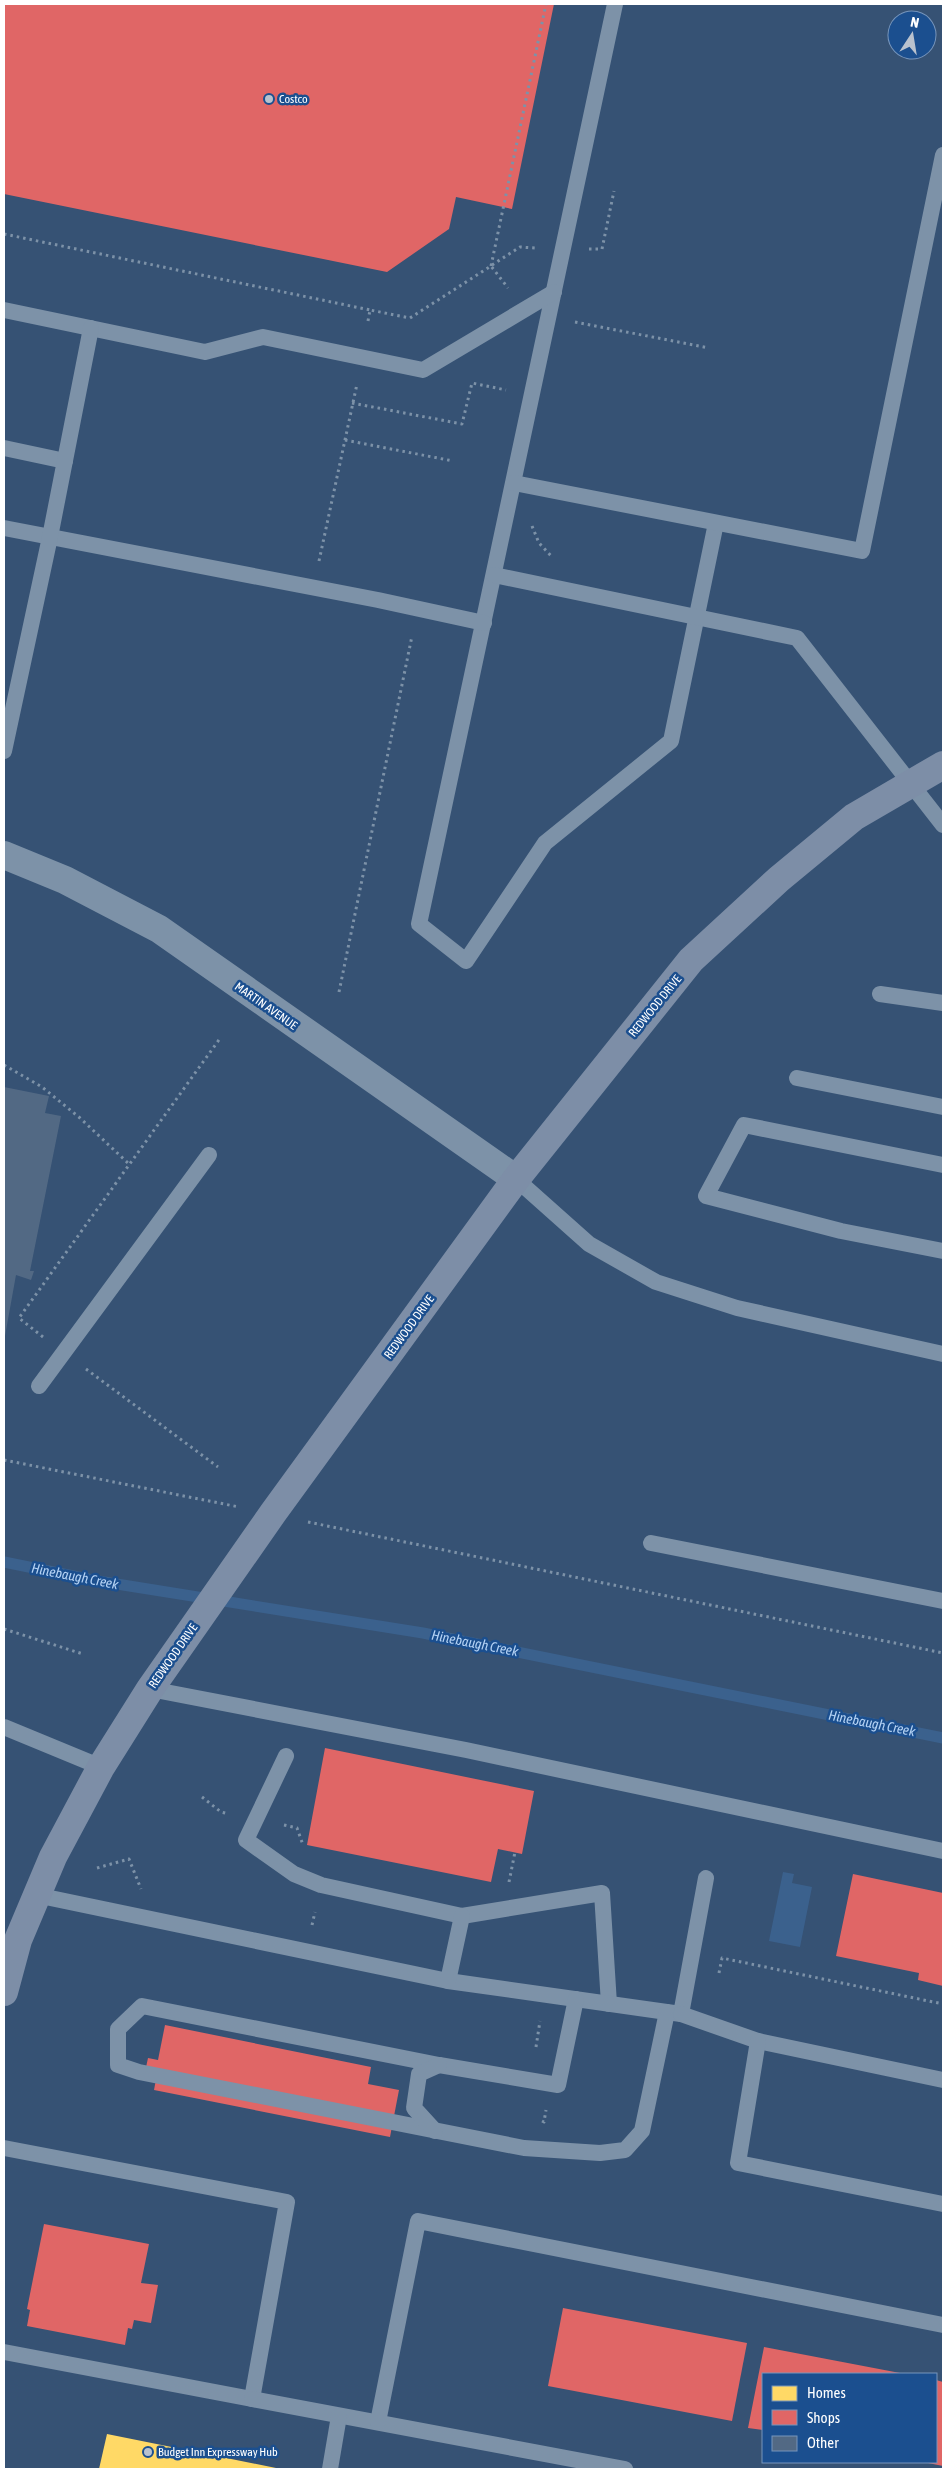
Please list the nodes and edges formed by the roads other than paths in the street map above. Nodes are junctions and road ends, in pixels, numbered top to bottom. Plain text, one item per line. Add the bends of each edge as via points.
1 (616, 4) edge
2 (943, 156) edge
3 (554, 292) junction
4 (4, 310) edge
5 (91, 328) junction
6 (4, 448) edge
7 (65, 461) junction
8 (514, 483) junction
9 (716, 523) junction
10 (4, 528) edge
11 (50, 537) junction
12 (494, 575) junction
13 (698, 617) junction
14 (484, 624) junction
15 (4, 751) edge
16 (943, 765) edge
17 (911, 784) junction
18 (943, 825) edge
19 (4, 855) edge
20 (880, 994) dead end
21 (943, 1003) edge
22 (797, 1078) dead end
23 (943, 1107) edge
24 (208, 1155) dead end
25 (943, 1165) edge
26 (516, 1179) junction
27 (943, 1251) edge
28 (943, 1354) edge
29 (39, 1386) dead end
30 (651, 1543) dead end
31 (943, 1602) edge
32 (150, 1689) junction
33 (4, 1727) edge
34 (286, 1756) dead end
35 (101, 1768) junction
36 (943, 1851) edge
37 (706, 1878) dead end
38 (36, 1895) junction
39 (462, 1916) junction
40 (448, 1981) junction
41 (4, 1992) edge
42 (576, 1999) junction
43 (610, 2004) junction
44 (674, 2013) junction
45 (758, 2041) junction
46 (439, 2065) junction
47 (943, 2080) edge
48 (435, 2131) junction
49 (4, 2148) edge
50 (943, 2204) edge
51 (943, 2325) edge
52 (4, 2352) edge
53 (252, 2399) junction
54 (340, 2416) junction
55 (378, 2422) junction
56 (330, 2469) edge
57 (625, 2469) edge

1 - 3 lane
2 - 9 lane via 862,550
3 - 5 lane via 423,370 264,337 205,352
3 - 8 lane
4 - 5 lane
5 - 7 lane
6 - 7 lane
7 - 11 lane
8 - 9 lane
8 - 12 lane
9 - 13 lane
10 - 11 lane
11 - 14 lane via 378,600
11 - 15 lane
12 - 13 lane
12 - 14 lane
13 - 14 lane via 671,741 545,843 466,961 418,924
13 - 17 lane via 798,638
16 - 17 main road, REDWOOD DRIVE
17 - 18 lane
17 - 26 main road, REDWOOD DRIVE via 854,817 779,879 691,960
19 - 26 street, MARTIN AVENUE via 66,880 159,929
20 - 21 lane
22 - 23 lane
24 - 29 lane
25 - 27 lane via 744,1125 706,1196 841,1231
26 - 28 lane via 590,1244 656,1282 737,1308
26 - 32 main road, REDWOOD DRIVE via 273,1513
30 - 31 lane
32 - 35 main road, REDWOOD DRIVE
32 - 36 lane via 466,1750
33 - 35 lane
34 - 39 lane via 246,1840 294,1874 321,1885
35 - 38 main road, REDWOOD DRIVE
37 - 44 lane via 687,1984
38 - 40 lane
38 - 41 main road, REDWOOD DRIVE via 18,1940
39 - 40 lane
39 - 43 lane via 602,1893
40 - 42 lane
42 - 43 lane
42 - 46 lane via 558,2086
43 - 44 lane
44 - 45 lane
44 - 48 lane via 642,2131 625,2150 600,2153 524,2148
45 - 47 lane
45 - 50 lane via 738,2163
46 - 48 lane via 419,2074 414,2108
46 - 48 lane via 142,2006 118,2029 118,2065 132,2070
49 - 53 lane via 287,2202
51 - 55 lane via 418,2221
52 - 53 lane
53 - 54 lane
54 - 55 lane
54 - 56 lane
55 - 57 lane

